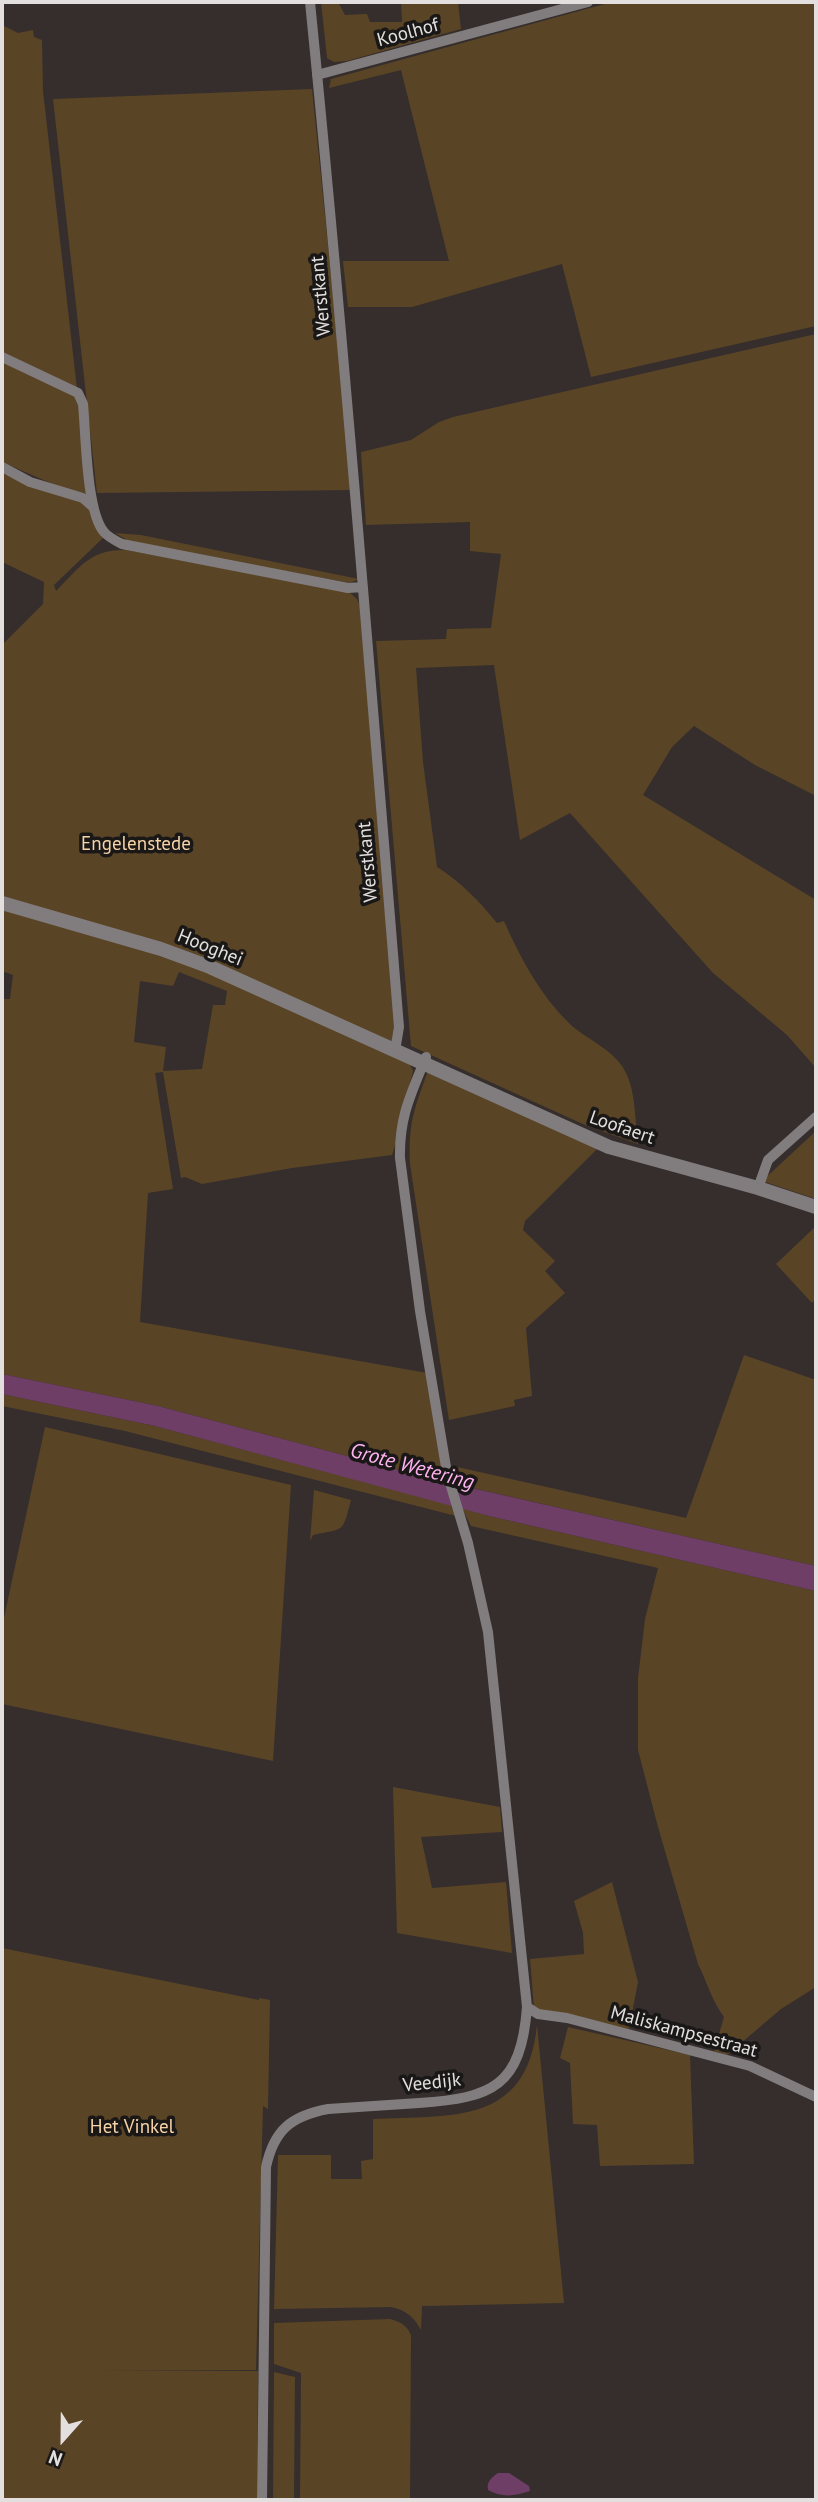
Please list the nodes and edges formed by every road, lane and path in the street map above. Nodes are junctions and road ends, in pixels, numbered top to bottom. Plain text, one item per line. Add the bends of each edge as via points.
1 (310, 2) edge
2 (588, 2) edge
3 (317, 75) junction
4 (2, 357) edge
5 (2, 467) edge
6 (92, 506) junction
7 (363, 587) junction
8 (2, 903) edge
9 (395, 1051) junction
10 (425, 1060) junction
11 (816, 1117) edge
12 (758, 1188) junction
13 (816, 1207) edge
14 (527, 2007) junction
15 (538, 2014) junction
16 (526, 2022) junction
17 (816, 2097) edge
18 (261, 2500) edge

1 - 3 street, Werstkant
2 - 3 street, Koolhof
3 - 7 street, Werstkant
4 - 6 street via 78,393 83,404
5 - 6 street via 30,482 83,498
6 - 7 street via 104,532 122,544 348,588
7 - 9 street, Werstkant via 399,1027
8 - 9 street, Hooghei via 210,967
9 - 10 street, Loofaert
10 - 12 street, Loofaert via 609,1147
10 - 14 street, Veedijk via 402,1117 400,1158 447,1473 488,1632
11 - 12 street via 768,1160
12 - 13 street, Loofaert
14 - 15 street, Maliskampsestraat
14 - 16 street, Veedijk
15 - 16 street
15 - 17 street, Maliskampsestraat via 718,2056
16 - 18 street, Veedijk via 508,2073 481,2094 459,2101 309,2112 275,2139 266,2167

